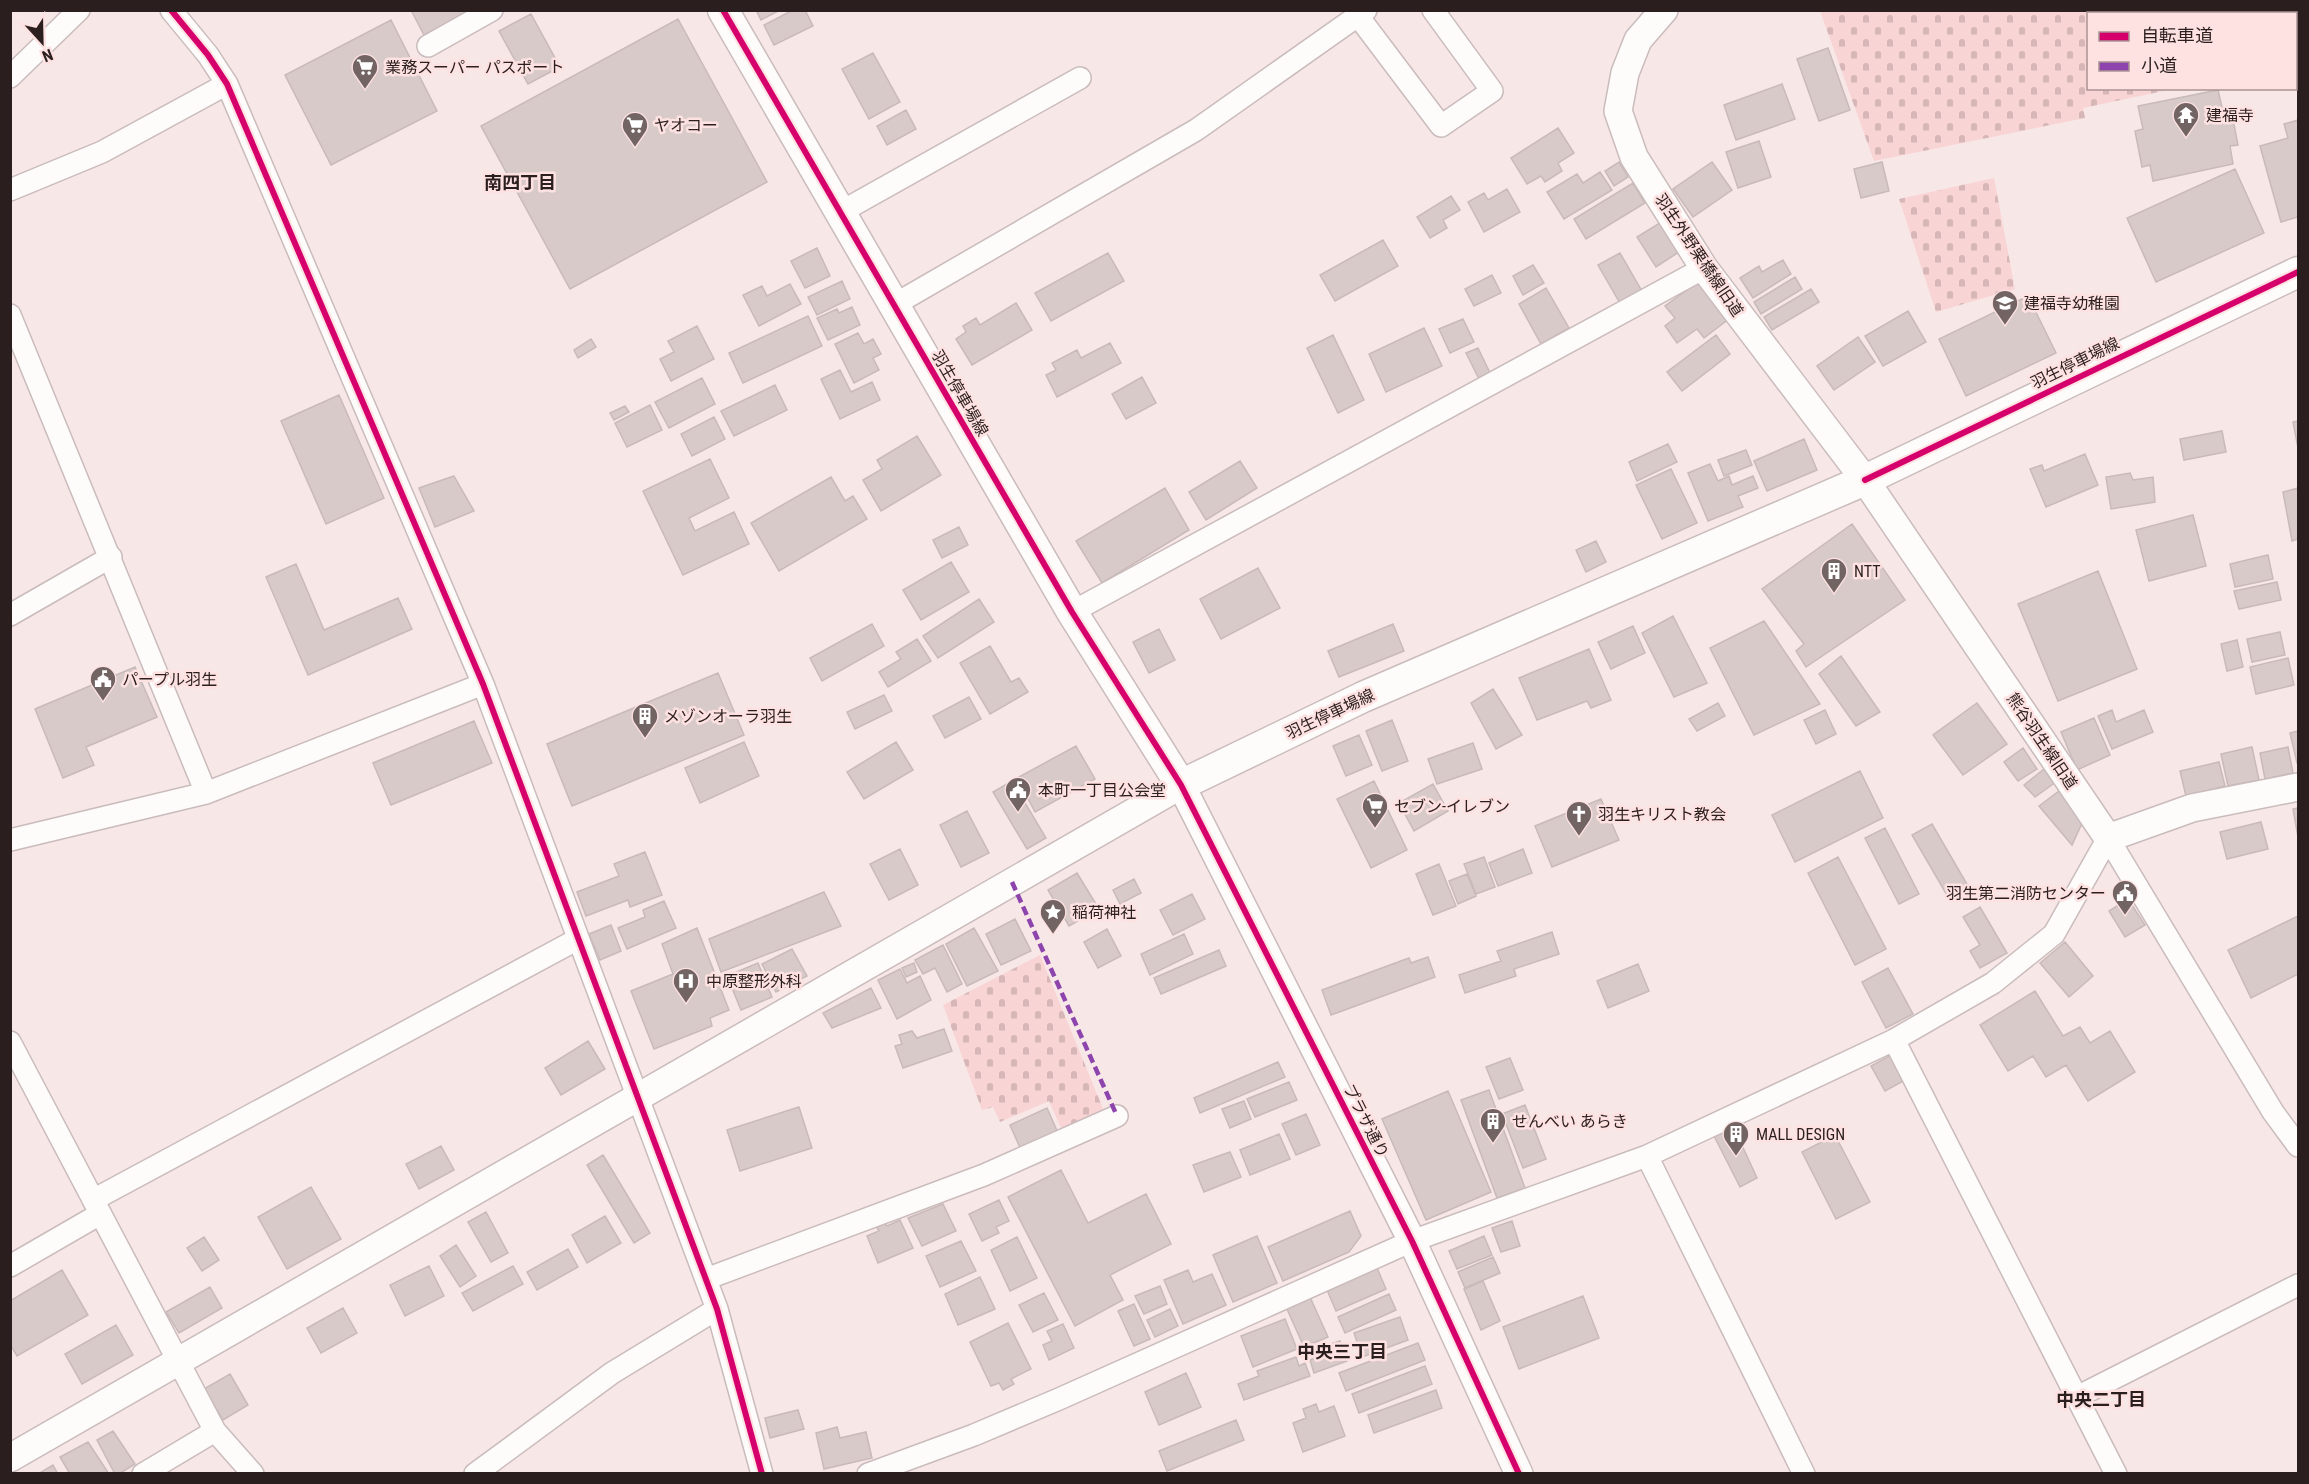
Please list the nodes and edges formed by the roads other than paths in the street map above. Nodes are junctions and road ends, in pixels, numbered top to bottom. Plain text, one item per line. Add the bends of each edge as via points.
1 (79, 10) edge
2 (171, 10) edge
3 (492, 10) edge
4 (723, 10) edge
5 (1433, 10) edge
6 (1664, 10) edge
7 (1362, 13) edge
8 (428, 46) dead end
9 (10, 77) edge
10 (1080, 78) dead end
11 (227, 84) junction
12 (10, 190) edge
13 (839, 213) junction
14 (1704, 268) junction
15 (2298, 272) edge
16 (892, 306) junction
17 (11, 319) edge
18 (1865, 480) junction
19 (111, 557) junction
20 (1072, 612) junction
21 (10, 615) edge
22 (483, 684) junction
23 (1181, 785) junction
24 (2298, 787) edge
25 (207, 793) junction
26 (2108, 838) junction
27 (10, 840) edge
28 (578, 939) junction
29 (1894, 1040) junction
30 (10, 1042) edge
31 (16, 1065) edge
32 (639, 1096) junction
33 (1117, 1116) dead end
34 (2298, 1146) edge
35 (1647, 1156) junction
36 (97, 1207) junction
37 (1412, 1241) junction
38 (10, 1266) edge
39 (706, 1279) junction
40 (2298, 1285) edge
41 (717, 1309) junction
42 (178, 1361) junction
43 (2077, 1397) junction
44 (215, 1431) junction
45 (10, 1458) edge
46 (143, 1473) edge
47 (253, 1473) edge
48 (475, 1473) edge
49 (762, 1473) edge
50 (868, 1473) edge
51 (1519, 1473) edge
52 (1804, 1473) edge
53 (2116, 1473) edge

1 - 9 street
2 - 11 street
3 - 8 street
4 - 13 main road, 羽生停車場線
5 - 7 street via 1492,91 1441,126
6 - 14 street, 羽生外野栗橋線旧道 via 1638,40 1625,73 1618,111 1634,157
7 - 16 street via 1196,130
10 - 13 street
11 - 12 street via 102,152
11 - 22 street
13 - 16 main road, 羽生停車場線
14 - 18 street, 羽生外野栗橋線旧道
14 - 20 street
15 - 18 main road, 羽生停車場線
16 - 20 main road, 羽生停車場線
17 - 19 street
18 - 23 main road, 羽生停車場線 via 1363,697
18 - 26 street, 熊谷羽生線旧道
19 - 21 street
19 - 25 street
20 - 23 main road, 羽生停車場線
22 - 25 street
22 - 28 street
23 - 32 street
23 - 37 street, プラザ通り
24 - 26 street via 2192,808
25 - 27 street
26 - 29 street via 2054,934 1993,982
26 - 34 street via 2273,1112
28 - 32 street
28 - 36 street
29 - 35 street
29 - 43 street
30 - 31 street
31 - 36 street
32 - 39 street
32 - 42 street
33 - 39 street via 993,1171
35 - 37 street
35 - 52 street
36 - 38 street
36 - 42 street
37 - 50 street via 1048,1403
37 - 51 street, プラザ通り
39 - 41 street
40 - 43 street
41 - 48 street via 612,1373
41 - 49 street
42 - 44 street
42 - 45 street
43 - 53 street
44 - 46 street
44 - 47 street

